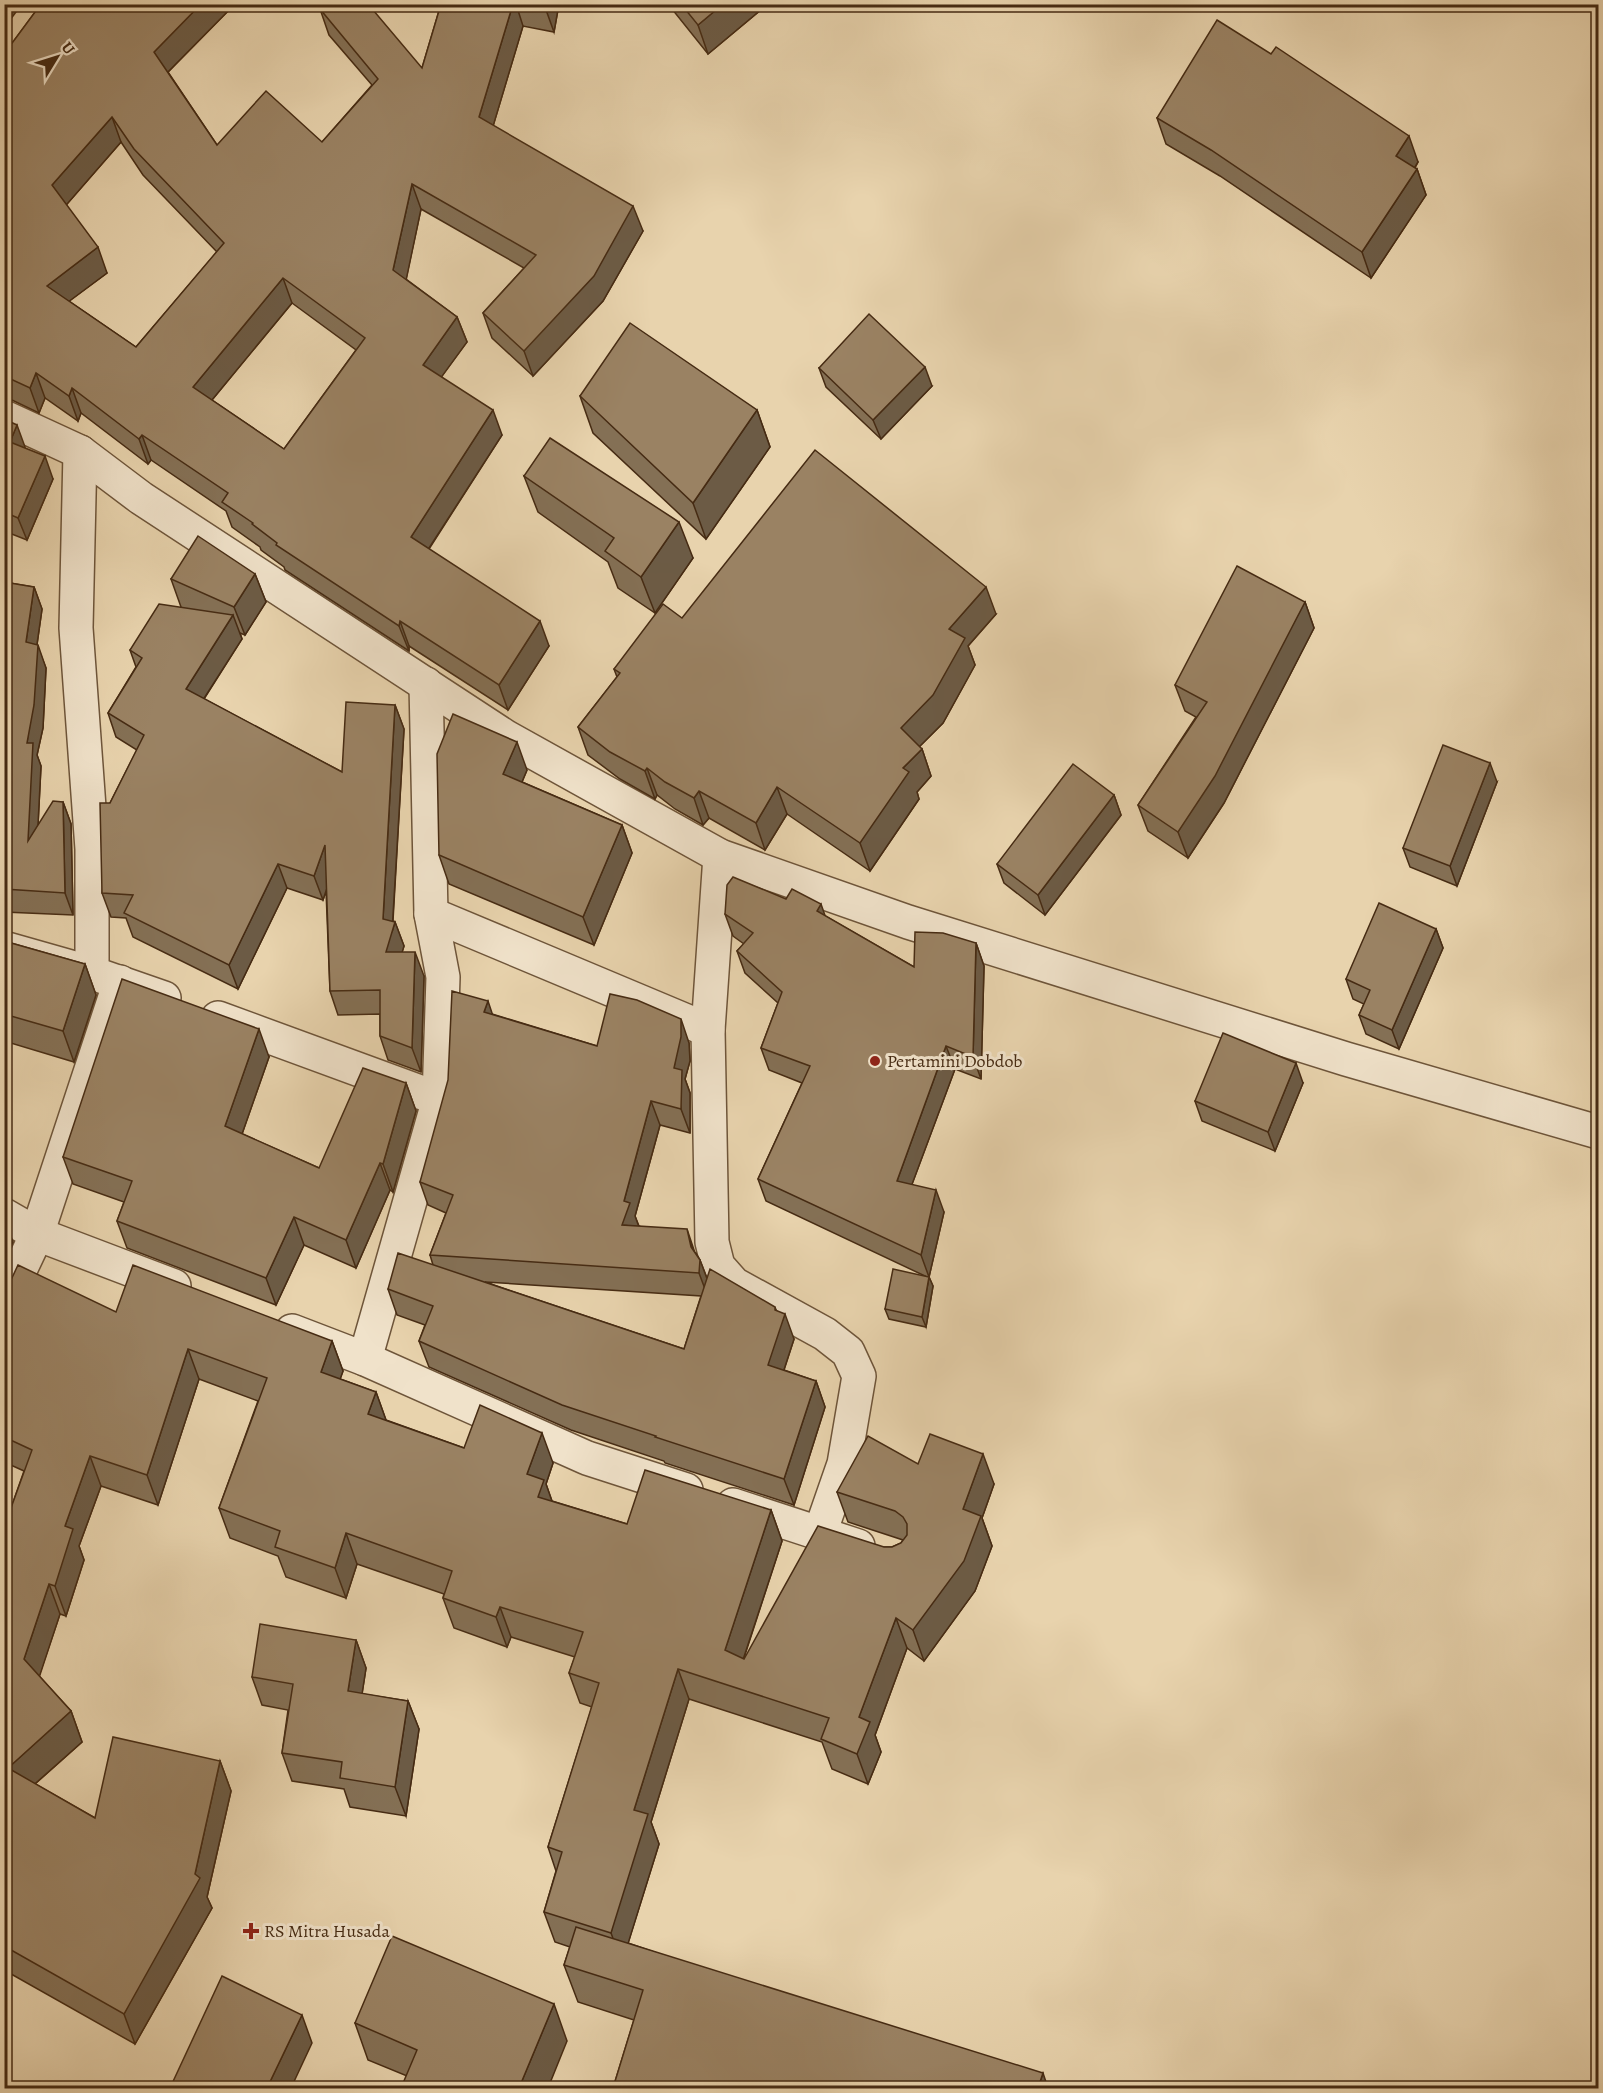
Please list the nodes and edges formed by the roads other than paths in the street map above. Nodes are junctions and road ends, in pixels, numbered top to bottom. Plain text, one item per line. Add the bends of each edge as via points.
1 (4, 417) edge
2 (80, 452) junction
3 (426, 684) junction
4 (720, 855) junction
5 (431, 914) junction
6 (4, 948) edge
7 (106, 978) junction
8 (708, 1030) junction
9 (438, 1100) junction
10 (1599, 1132) edge
11 (4, 1215) edge
12 (37, 1234) junction
13 (201, 1297) edge
14 (4, 1304) edge
15 (266, 1322) edge
16 (365, 1359) junction
17 (820, 1533) junction
18 (890, 1556) edge

1 - 2 street
2 - 3 street via 141,498
2 - 7 street via 76,628
3 - 4 street via 506,736
3 - 5 street
4 - 8 street
4 - 10 street via 908,922 1346,1059
5 - 8 street
5 - 9 street via 443,977
6 - 7 street
7 - 9 street
7 - 12 street
8 - 17 street via 712,1242 718,1266 734,1284 825,1334 848,1352 859,1376 844,1464
9 - 16 street
11 - 12 street
12 - 13 street
12 - 14 street
15 - 16 street
16 - 17 street via 587,1458
17 - 18 street

